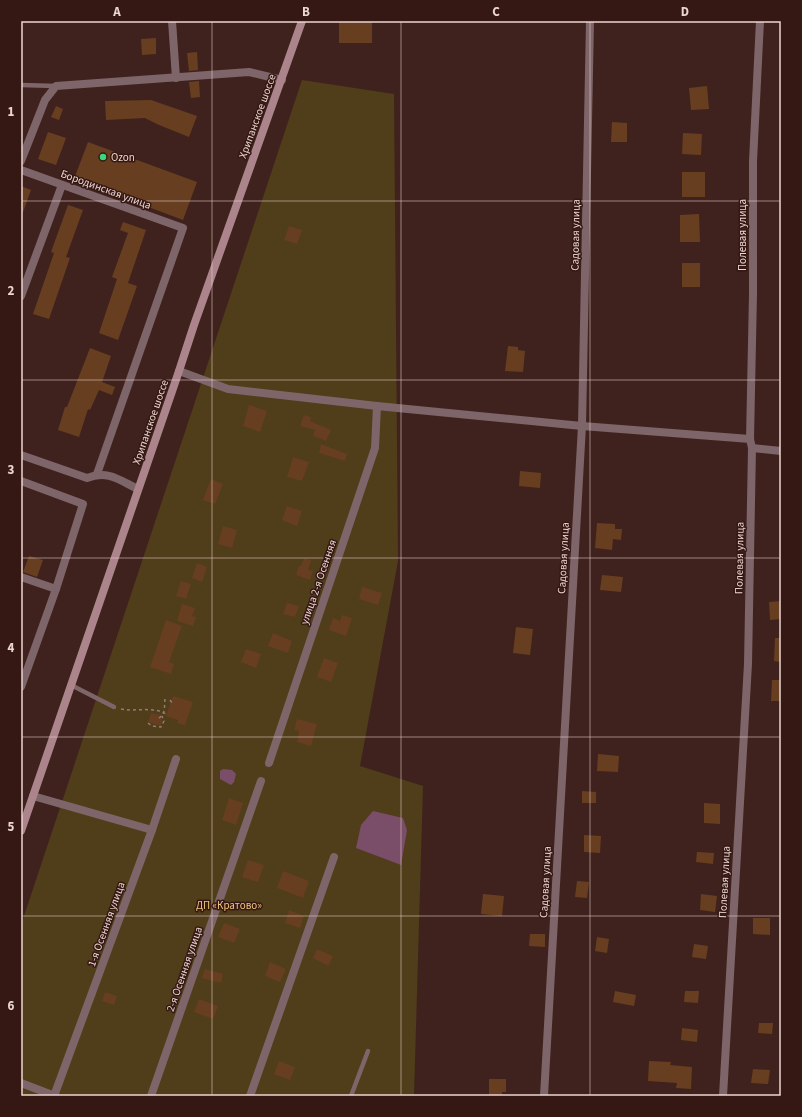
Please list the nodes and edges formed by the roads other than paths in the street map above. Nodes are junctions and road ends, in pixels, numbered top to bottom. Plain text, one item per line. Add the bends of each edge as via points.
1 (172, 21) edge
2 (302, 21) edge
3 (590, 21) edge
4 (760, 21) edge
5 (176, 78) junction
6 (282, 80) junction
7 (21, 85) edge
8 (56, 86) junction
9 (21, 161) edge
10 (21, 170) edge
11 (62, 185) junction
12 (21, 296) edge
13 (180, 371) junction
14 (377, 406) junction
15 (582, 426) junction
16 (750, 439) junction
17 (752, 448) junction
18 (781, 450) edge
19 (21, 456) edge
20 (97, 474) junction
21 (21, 481) edge
22 (138, 489) junction
23 (21, 577) edge
24 (56, 590) junction
25 (23, 674) edge
26 (71, 685) junction
27 (21, 687) edge
28 (114, 707) road end
29 (176, 759) dead end
30 (269, 763) dead end
31 (261, 781) dead end
32 (33, 796) junction
33 (152, 830) junction
34 (21, 831) edge
35 (334, 858) dead end
36 (368, 1051) dead end
37 (21, 1083) edge
38 (54, 1096) edge
39 (151, 1096) edge
40 (250, 1096) edge
41 (351, 1096) edge
42 (544, 1096) edge
43 (723, 1096) edge

1 - 5 street
2 - 6 main road, Хрипанское шоссе
3 - 15 street, Садовая улица
4 - 16 street, Полевая улица via 753,161
5 - 6 street via 250,72
5 - 8 street
6 - 13 main road, Хрипанское шоссе via 194,325
7 - 8 lane
8 - 9 street via 45,100
10 - 11 street, Бородинская улица
11 - 12 street
11 - 20 street, Бородинская улица via 183,228
13 - 14 street via 228,389
13 - 22 main road, Хрипанское шоссе
14 - 15 street
14 - 30 street, улица 2-я Осенняя via 375,448
15 - 16 street
15 - 42 street, Садовая улица
16 - 17 street, Полевая улица
17 - 18 street
17 - 43 street, Полевая улица via 748,664
19 - 20 street via 87,478
20 - 22 street via 109,475
21 - 24 street via 83,504
22 - 26 main road, Хрипанское шоссе
23 - 24 street
24 - 25 street
25 - 27 street
26 - 28 lane
26 - 32 main road, Хрипанское шоссе
29 - 33 street, 1-я Осенняя улица
31 - 39 street, 2-я Осенняя улица
32 - 33 street
32 - 34 main road, Хрипанское шоссе
33 - 38 street, 1-я Осенняя улица
35 - 40 street
36 - 41 lane
37 - 38 street

